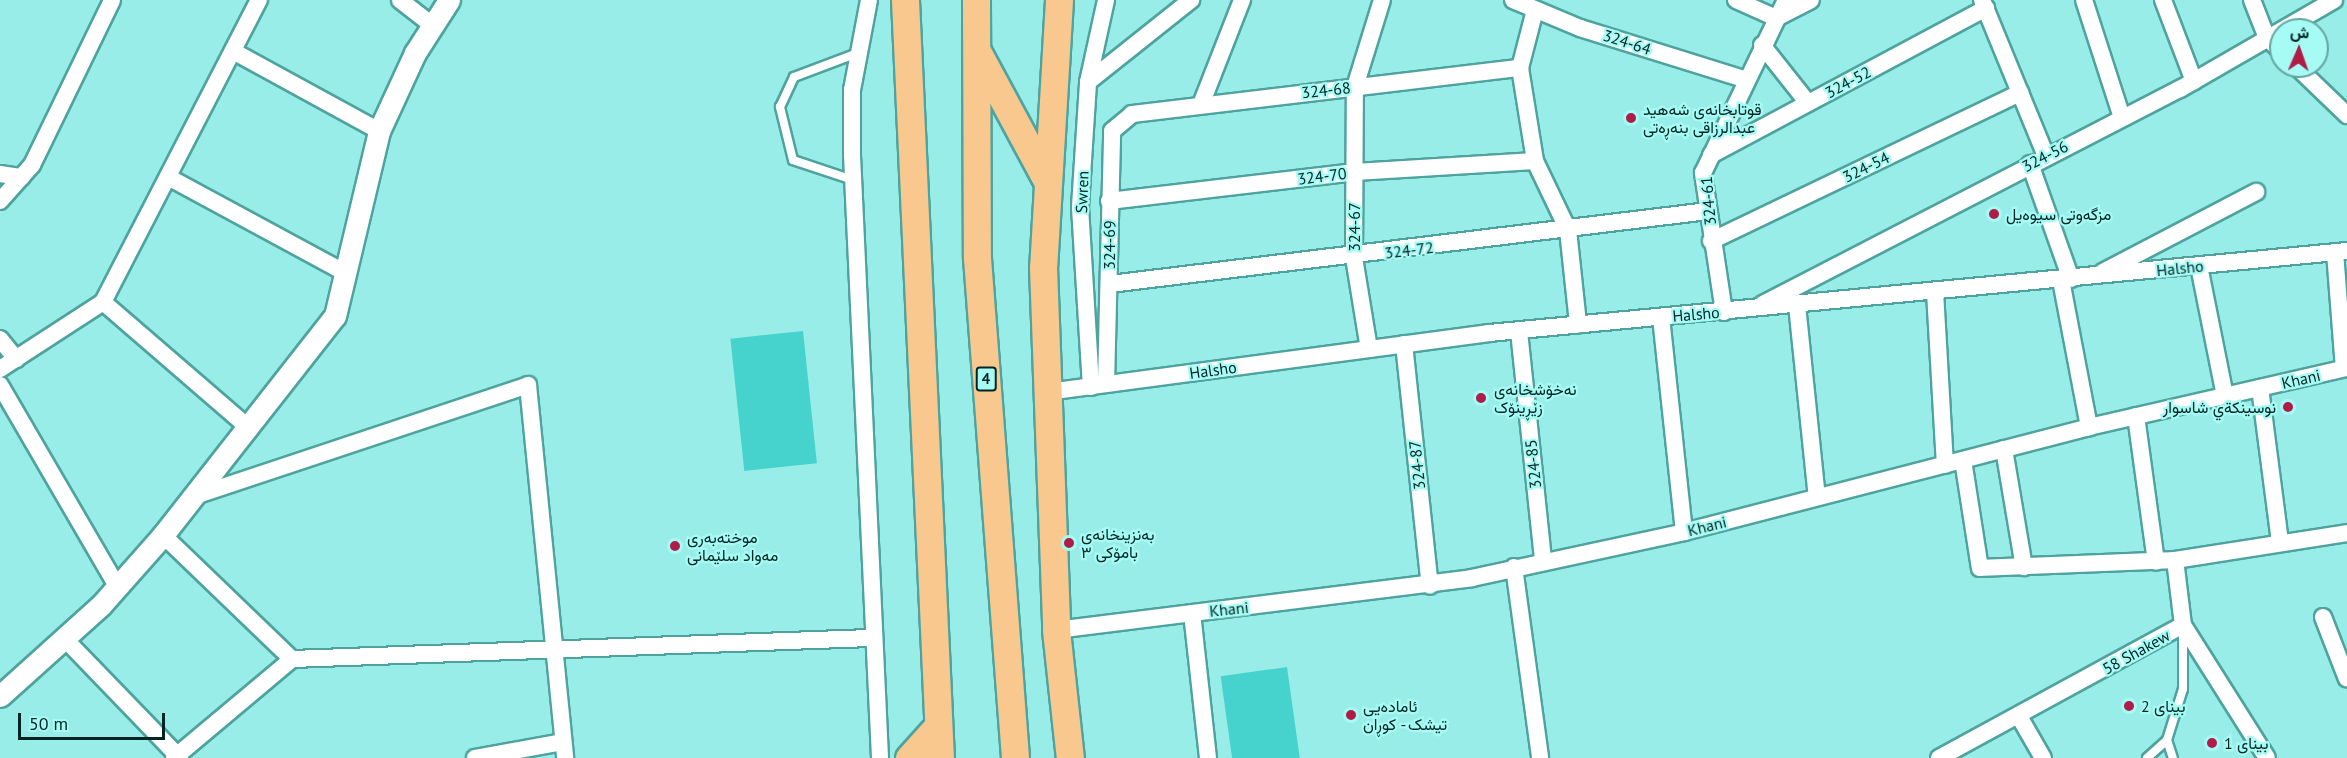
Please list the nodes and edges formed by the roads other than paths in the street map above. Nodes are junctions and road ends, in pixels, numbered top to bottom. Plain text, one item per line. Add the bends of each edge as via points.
1 (112, 0) edge
2 (259, 0) edge
3 (400, 0) edge
4 (449, 0) edge
5 (870, 0) edge
6 (904, 0) edge
7 (976, 0) edge
8 (1059, 0) edge
9 (1106, 0) edge
10 (1191, 0) edge
11 (1242, 0) edge
12 (1382, 0) edge
13 (1513, 0) edge
14 (1736, 0) edge
15 (1786, 0) edge
16 (1811, 0) edge
17 (2084, 0) edge
18 (2163, 0) edge
19 (2252, 0) edge
20 (2334, 0) edge
21 (1984, 4) edge
22 (1534, 10) junction
23 (1776, 18) junction
24 (432, 25) junction
25 (2267, 38) junction
26 (974, 45) junction
27 (1762, 45) junction
28 (233, 51) junction
29 (858, 53) junction
30 (1520, 68) junction
31 (2308, 78) edge
32 (1744, 79) junction
33 (2194, 81) junction
34 (1088, 82) junction
35 (1355, 87) junction
36 (2020, 93) junction
37 (1202, 102) junction
38 (1808, 103) junction
39 (1132, 114) joint
40 (2347, 115) edge
41 (2122, 118) junction
42 (379, 132) junction
43 (1711, 155) junction
44 (2046, 156) junction
45 (1535, 161) junction
46 (2030, 164) junction
47 (1354, 172) junction
48 (0, 174) edge
49 (22, 177) junction
50 (170, 178) junction
51 (853, 180) junction
52 (1047, 182) junction
53 (2256, 192) dead end
54 (0, 201) edge
55 (1109, 201) junction
56 (1708, 211) junction
57 (1568, 230) junction
58 (1711, 241) junction
59 (2341, 252) edge
60 (1354, 257) junction
61 (2199, 266) junction
62 (344, 272) junction
63 (2093, 277) junction
64 (2066, 280) junction
65 (1110, 284) junction
66 (1935, 292) junction
67 (103, 302) junction
68 (1797, 305) junction
69 (1755, 309) junction
70 (1724, 312) junction
71 (1661, 318) junction
72 (1578, 324) junction
73 (1518, 330) junction
74 (0, 339) edge
75 (1404, 345) junction
76 (1369, 350) junction
77 (16, 360) junction
78 (2345, 368) edge
79 (0, 369) edge
80 (0, 385) edge
81 (1098, 385) junction
82 (2260, 388) junction
83 (1047, 392) junction
84 (2225, 396) junction
85 (2136, 416) junction
86 (2089, 427) junction
87 (249, 428) junction
88 (2004, 448) junction
89 (1963, 460) junction
90 (1945, 465) junction
91 (192, 497) junction
92 (1817, 497) junction
93 (1684, 531) junction
94 (2347, 533) edge
95 (163, 535) junction
96 (2280, 541) junction
97 (2175, 560) junction
98 (1543, 561) junction
99 (2156, 562) junction
100 (1514, 567) junction
101 (2024, 567) junction
102 (117, 586) junction
103 (1430, 586) junction
104 (1192, 613) junction
105 (2323, 617) dead end
106 (2183, 626) junction
107 (1056, 630) junction
108 (64, 638) junction
109 (871, 638) junction
110 (558, 652) junction
111 (292, 659) junction
112 (2347, 680) edge
113 (0, 696) edge
114 (2020, 718) junction
115 (937, 727) junction
116 (2167, 740) junction
117 (564, 750) edge
118 (178, 756) edge
119 (475, 758) edge
120 (880, 758) edge
121 (909, 758) edge
122 (940, 758) edge
123 (1015, 758) edge
124 (1070, 758) edge
125 (1208, 758) edge
126 (1540, 758) edge
127 (1939, 758) edge
128 (2043, 758) edge
129 (2147, 758) edge
130 (2173, 758) edge
131 (2267, 758) edge

1 - 49 street
2 - 28 street
3 - 24 street
4 - 24 street
5 - 29 street
6 - 115 highway
7 - 26 highway, 4
8 - 52 highway
9 - 34 street, Swren
10 - 34 street
11 - 37 street
12 - 35 street, 324-67
13 - 22 street, 324-64
14 - 23 street
15 - 23 street, 324-61
16 - 23 street
17 - 41 street
18 - 33 street
19 - 25 street
20 - 25 street, 324-56
21 - 36 street
21 - 38 street, 324-52
22 - 30 street
22 - 32 street, 324-64
23 - 27 street, 324-61
24 - 42 street
25 - 33 street, 324-56
26 - 52 highway
26 - 123 highway, 4 via 977,258
27 - 32 street, 324-61
27 - 38 street
28 - 42 street
28 - 50 street
29 - 51 street via 852,90
29 - 51 lane via 794,77 780,106 793,160
30 - 35 street, 324-68
30 - 45 street
31 - 40 street
32 - 43 street, 324-61
33 - 41 street, 324-56
34 - 81 street, Swren via 1080,207
35 - 37 street, 324-68
35 - 47 street, 324-67
36 - 44 street
36 - 58 street, 324-54
37 - 39 street, 324-68
38 - 43 street, 324-52
39 - 55 street, 324-69 via 1112,131
41 - 44 street, 324-56
42 - 62 street
43 - 56 street, 324-61 via 1703,173
44 - 46 street, 324-56
45 - 47 street, 324-70
45 - 57 street
46 - 64 street
46 - 69 street, 324-56
47 - 55 street, 324-70
47 - 60 street, 324-67
48 - 49 street
49 - 54 street
50 - 62 street
50 - 67 street
51 - 109 street
52 - 83 highway
53 - 63 street
55 - 65 street, 324-69
56 - 57 street, 324-72
56 - 58 street, 324-61
57 - 60 street, 324-72
57 - 72 street
58 - 70 street, 324-61
59 - 61 street, Halsho
59 - 78 street
60 - 65 street, 324-72
60 - 76 street, 324-67
61 - 63 street, Halsho
61 - 84 street
62 - 87 street via 335,316
63 - 64 street, Halsho
64 - 66 street, Halsho
64 - 86 street
65 - 81 street, 324-69
66 - 68 street, Halsho
66 - 90 street
67 - 77 street
67 - 87 street
68 - 69 street, Halsho
68 - 92 street
69 - 70 street, Halsho
70 - 71 street, Halsho
71 - 72 street, Halsho
71 - 93 street
72 - 73 street, Halsho
73 - 75 street, Halsho
73 - 98 street, 324-85
74 - 77 street
75 - 76 street, Halsho
75 - 103 street, 324-87
76 - 81 street, Halsho
77 - 79 street
78 - 82 street, Khani
80 - 102 street
81 - 83 street, Halsho
82 - 84 street, Khani
82 - 96 street
83 - 107 highway
84 - 85 street, Khani
85 - 86 street, Khani
85 - 99 street
86 - 88 street, Khani
87 - 91 street
88 - 89 street, Khani
88 - 101 street
89 - 90 street, Khani
89 - 101 street via 1980,568
90 - 92 street, Khani
91 - 95 street
91 - 110 street via 528,385
92 - 93 street, Khani
93 - 98 street, Khani
94 - 96 street
95 - 102 street
95 - 111 street
96 - 97 street
97 - 99 street
97 - 106 street, 58 Shakew
98 - 100 street, Khani
99 - 101 street
100 - 103 street, Khani
100 - 126 street
102 - 108 street
103 - 104 street, Khani
104 - 107 street, Khani
104 - 125 street
105 - 112 street
106 - 114 street, 58 Shakew
106 - 116 lane via 2183,689
106 - 131 street
107 - 124 highway
108 - 113 street
108 - 118 street
109 - 110 street
109 - 120 street
110 - 111 street
110 - 117 street
111 - 118 street
114 - 127 street, 58 Shakew
114 - 128 street
115 - 121 highway
115 - 122 highway
116 - 129 lane
116 - 130 lane
117 - 119 street

